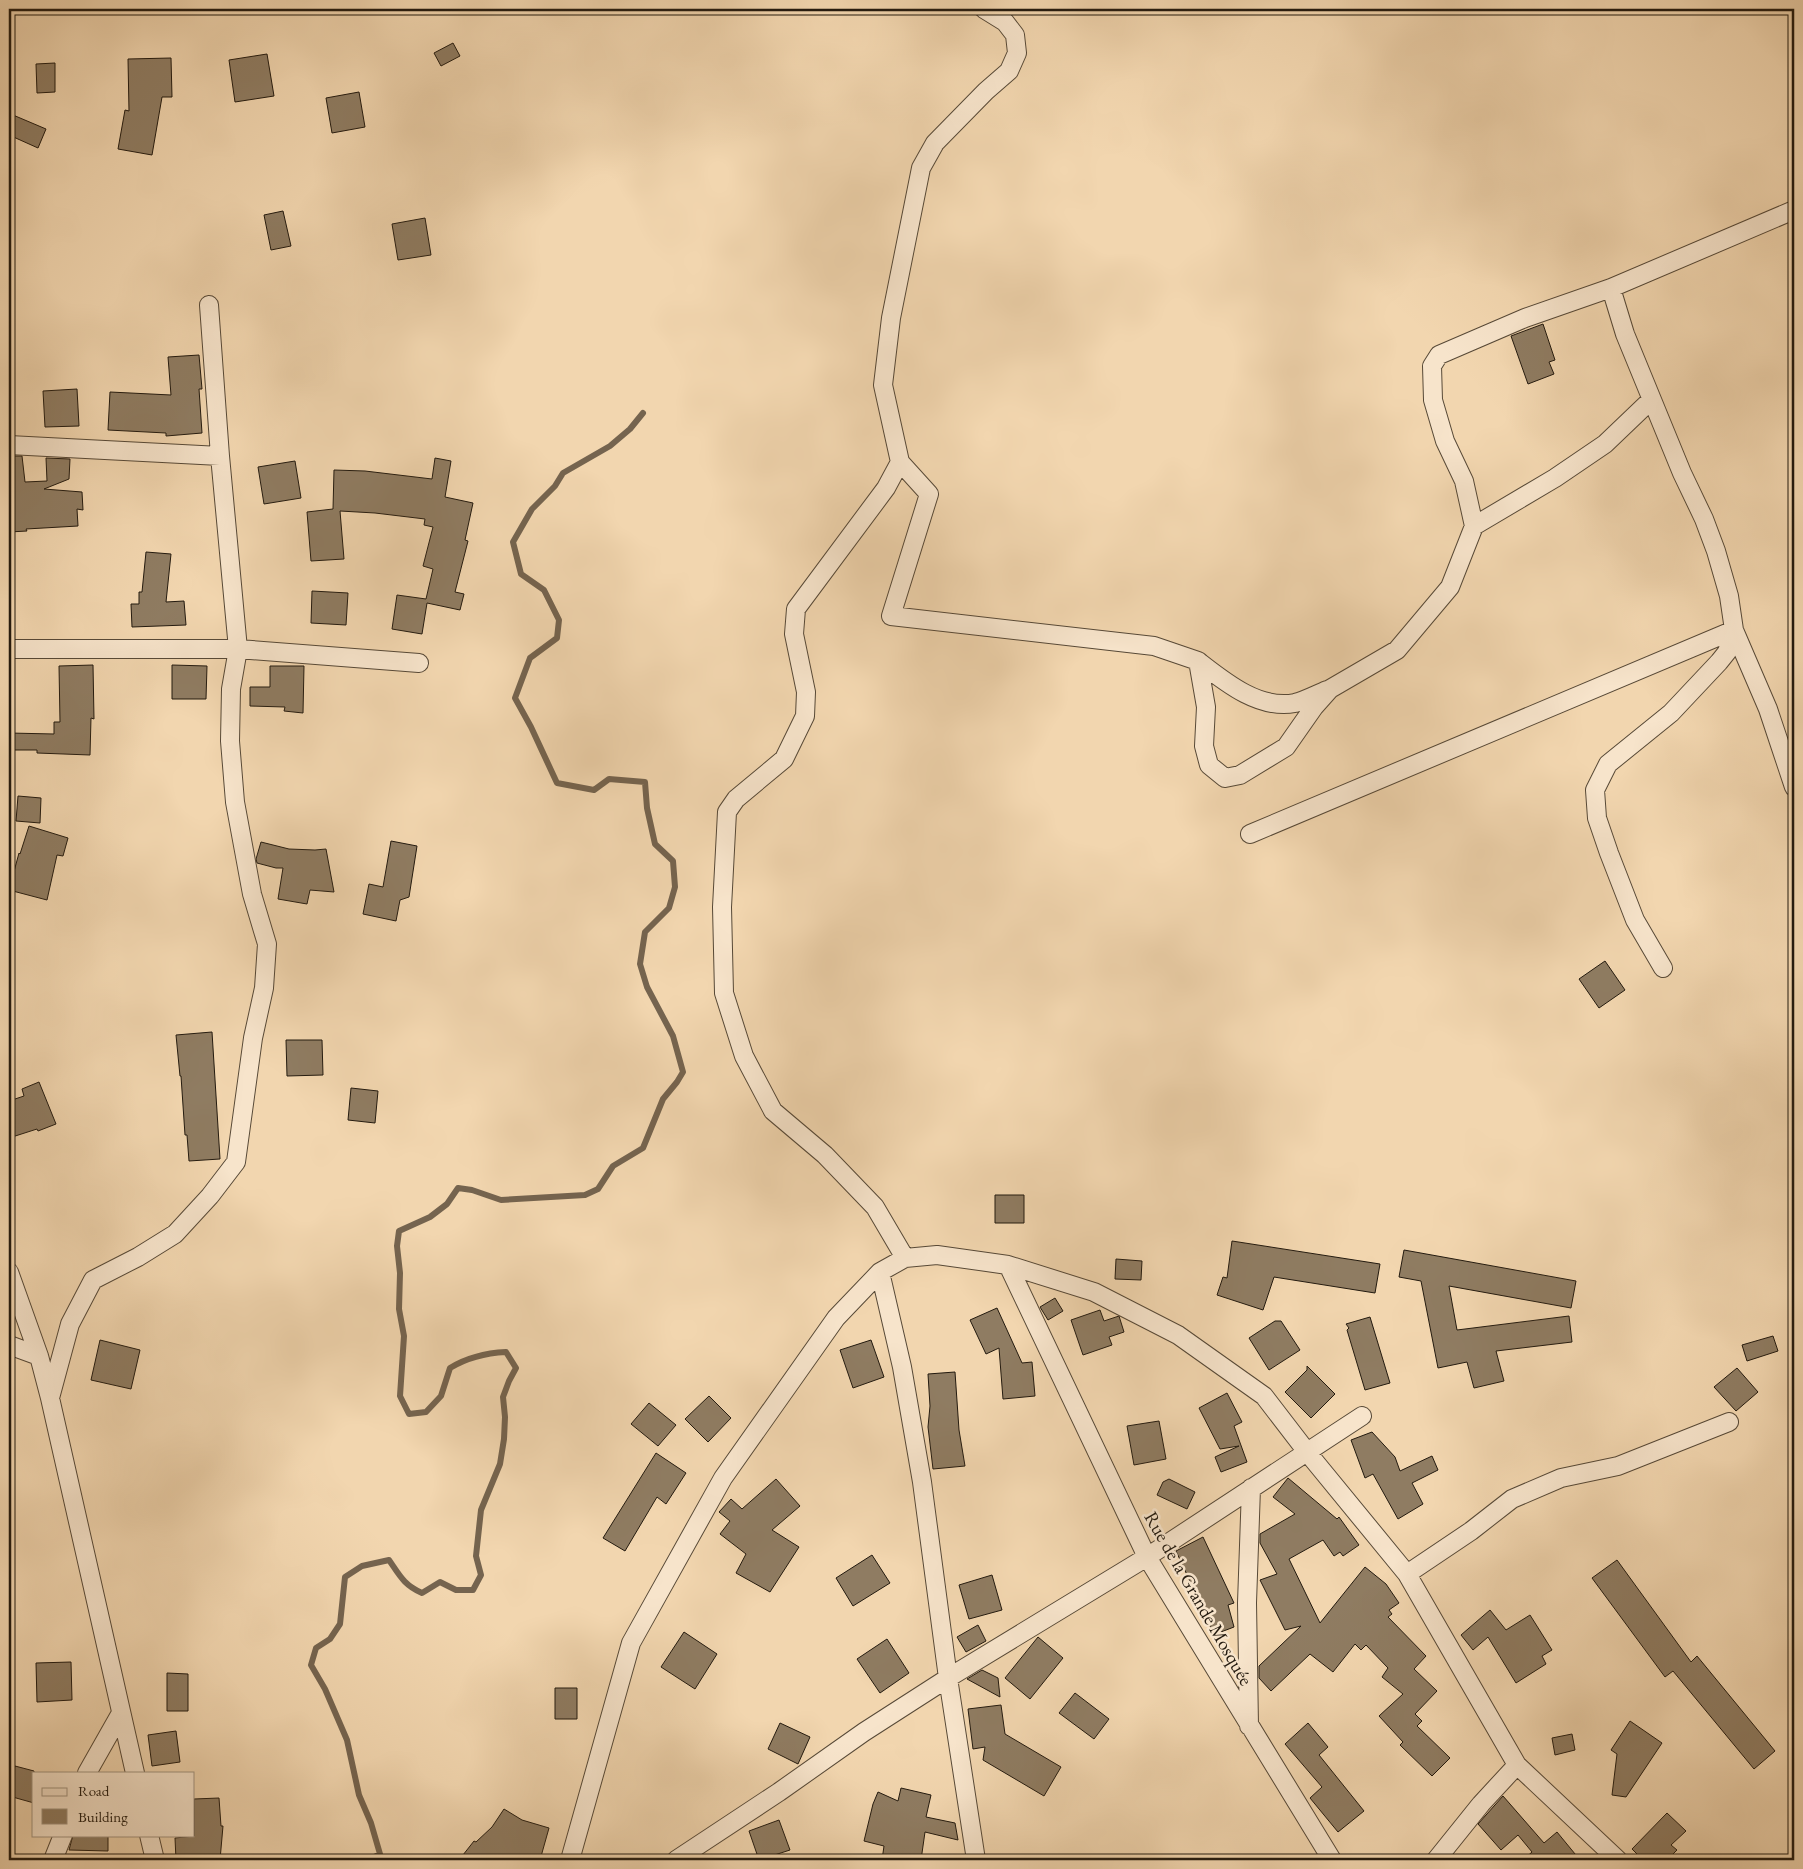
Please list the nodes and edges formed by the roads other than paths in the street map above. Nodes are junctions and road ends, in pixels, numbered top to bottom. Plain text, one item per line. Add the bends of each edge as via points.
1 (984, 9) edge
2 (1794, 210) edge
3 (1612, 288) junction
4 (209, 305) dead end
5 (1651, 400) junction
6 (9, 445) edge
7 (220, 456) junction
8 (900, 462) junction
9 (1474, 526) junction
10 (1734, 630) junction
11 (9, 649) edge
12 (238, 649) junction
13 (1198, 662) junction
14 (420, 663) dead end
15 (1330, 689) junction
16 (1794, 787) edge
17 (1250, 834) dead end
18 (1663, 968) dead end
19 (904, 1258) junction
20 (1008, 1265) junction
21 (9, 1272) edge
22 (880, 1272) junction
23 (9, 1345) edge
24 (39, 1356) junction
25 (50, 1398) junction
26 (1362, 1416) dead end
27 (1729, 1422) dead end
28 (1307, 1452) junction
29 (1251, 1488) junction
30 (1147, 1557) junction
31 (1407, 1574) junction
32 (948, 1678) junction
33 (121, 1713) junction
34 (1249, 1726) junction
35 (1517, 1765) junction
36 (88, 1772) edge
37 (135, 1772) edge
38 (63, 1836) edge
39 (149, 1836) edge
40 (53, 1860) edge
41 (155, 1860) edge
42 (570, 1860) edge
43 (676, 1860) edge
44 (976, 1860) edge
45 (1332, 1860) edge
46 (1436, 1860) edge
47 (1618, 1860) edge

1 - 8 street via 1005,22 1015,35 1017,53 1010,71 935,143 921,168 891,318 883,385
2 - 3 street
3 - 5 street via 1625,334
3 - 9 street via 1525,318 1448,351 1439,355 1432,366 1432,400 1445,441 1464,481
4 - 7 street
5 - 9 street via 1605,444
5 - 10 street via 1713,543 1730,596
6 - 7 street
7 - 12 street
8 - 13 street via 929,494 891,616 1154,646
8 - 19 street via 886,488 796,609 794,634 806,692 805,716 784,760 736,800 727,812 722,907 724,993 744,1056 773,1111 825,1155 876,1207
9 - 15 street via 1450,587 1397,650
10 - 16 street via 1768,709
10 - 17 street
10 - 18 street via 1727,652 1719,662 1671,713 1608,764 1595,790 1597,818 1609,853 1635,920
11 - 12 street
12 - 14 street
12 - 25 street via 231,689 230,724 235,793 252,894 267,944 264,988 253,1038 236,1162 175,1234 94,1280 70,1324
13 - 15 street via 1263,702 1294,703
13 - 15 street via 1206,706 1204,746 1209,765 1225,778 1240,775 1286,747
19 - 20 street via 937,1255
19 - 22 street
20 - 28 street via 1094,1292 1178,1335 1264,1396
20 - 30 street, Rue de la Grande Mosquée
21 - 24 street
22 - 32 street via 902,1367 922,1482
22 - 42 street via 836,1318 723,1478 631,1643
23 - 24 street
24 - 25 street
25 - 33 street
26 - 28 street
27 - 31 street via 1618,1466 1561,1478 1512,1499
28 - 29 street
28 - 31 street
29 - 30 street
29 - 34 street via 1247,1603
30 - 32 street
30 - 34 street, Rue de la Grande Mosquée
31 - 35 street
32 - 43 street
32 - 44 street
33 - 36 street
33 - 37 street
34 - 45 street, Rue de la Grande Mosquée
35 - 46 street
35 - 47 street
38 - 40 street
39 - 41 street

